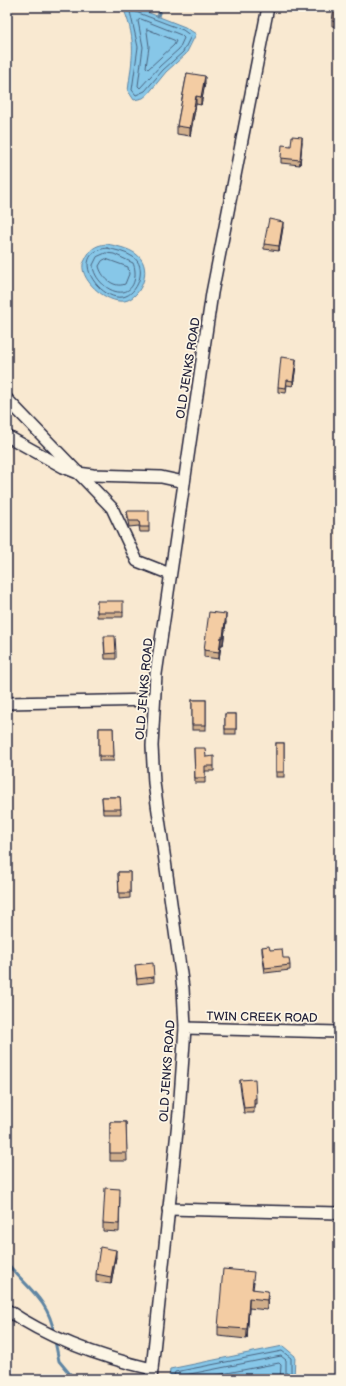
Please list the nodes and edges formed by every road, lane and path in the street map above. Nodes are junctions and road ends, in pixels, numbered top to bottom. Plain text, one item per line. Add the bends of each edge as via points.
1 (268, 7) edge
2 (7, 399) edge
3 (7, 436) edge
4 (78, 473) junction
5 (184, 482) junction
6 (170, 574) junction
7 (154, 700) junction
8 (7, 703) edge
9 (185, 1028) junction
10 (339, 1032) edge
11 (168, 1209) junction
12 (339, 1213) edge
13 (7, 1310) edge
14 (151, 1374) edge

1 - 5 street, OLD JENKS ROAD via 212,293
2 - 4 street
3 - 4 street
4 - 5 street via 161,477
4 - 6 street via 112,508 137,561
5 - 6 street, OLD JENKS ROAD
6 - 7 street, OLD JENKS ROAD
7 - 8 street
7 - 9 street, OLD JENKS ROAD via 154,783 183,988
9 - 10 street, TWIN CREEK ROAD
9 - 11 street, OLD JENKS ROAD
11 - 12 street
11 - 14 street, OLD JENKS ROAD
13 - 14 street via 66,1342

